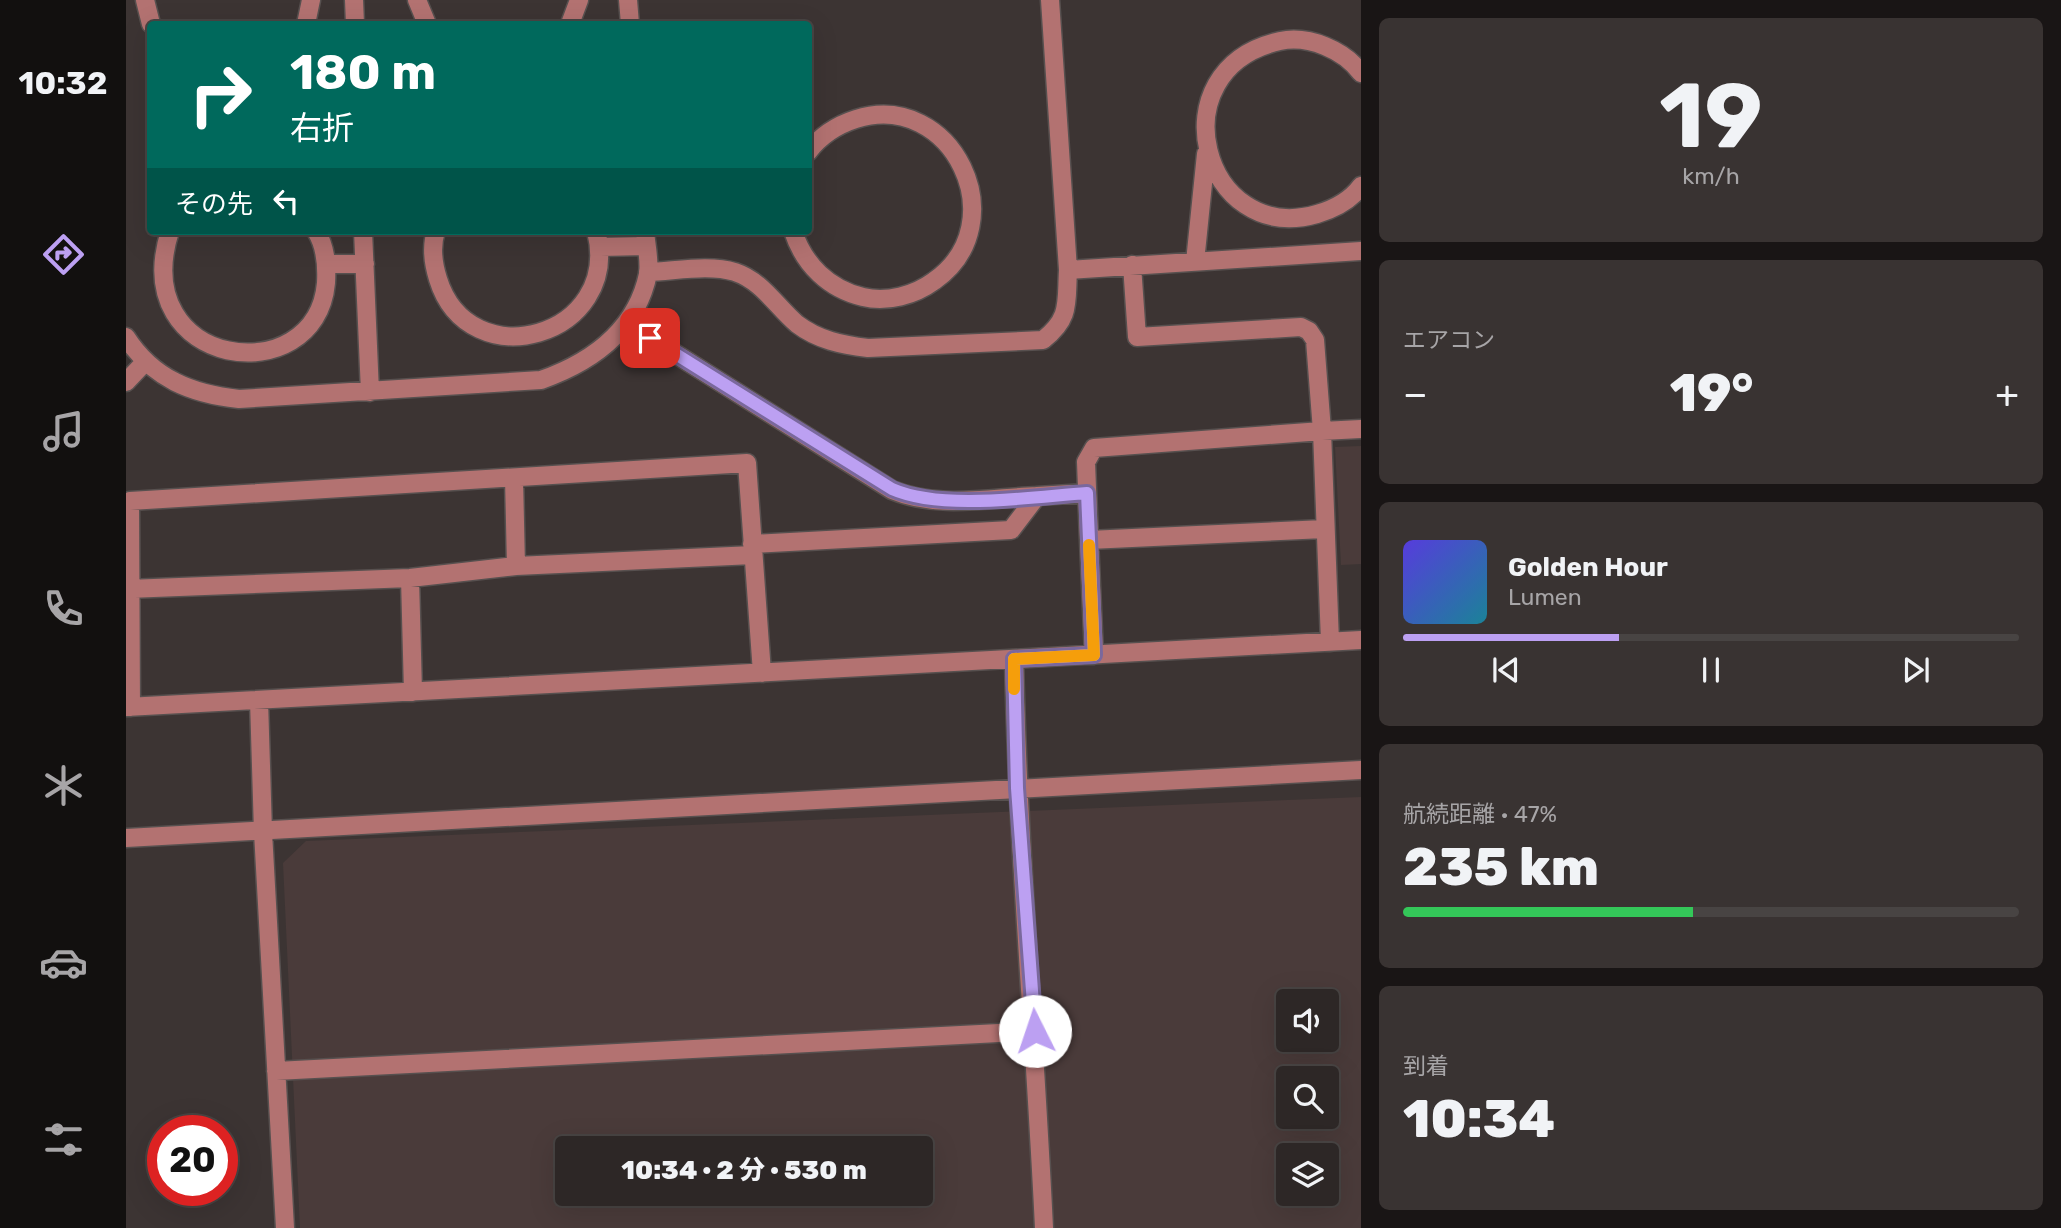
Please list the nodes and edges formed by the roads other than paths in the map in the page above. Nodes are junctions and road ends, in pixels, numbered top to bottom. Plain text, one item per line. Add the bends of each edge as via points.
1 (145, 0) edge
2 (311, 0) edge
3 (354, 0) edge
4 (417, 0) edge
5 (579, 0) edge
6 (628, 0) edge
7 (1050, 0) edge
8 (150, 21) edge
9 (307, 21) edge
10 (355, 21) edge
11 (426, 21) edge
12 (570, 21) edge
13 (630, 21) edge
14 (1361, 73) edge
15 (812, 146) edge
16 (1206, 148) junction
17 (1361, 186) edge
18 (168, 235) edge
19 (317, 235) edge
20 (363, 235) edge
21 (436, 235) edge
22 (794, 235) edge
23 (598, 239) edge
24 (646, 239) edge
25 (1361, 251) edge
26 (1195, 262) junction
27 (327, 264) junction
28 (365, 264) junction
29 (1132, 265) junction
30 (1068, 270) junction
31 (648, 272) junction
32 (628, 324) junction
33 (126, 337) edge
34 (145, 362) junction
35 (126, 382) edge
36 (370, 392) junction
37 (1361, 429) edge
38 (1322, 432) junction
39 (514, 478) junction
40 (1087, 493) junction
41 (1037, 496) junction
42 (1324, 529) junction
43 (1089, 540) junction
44 (753, 550) junction
45 (516, 566) junction
46 (410, 578) junction
47 (128, 589) junction
48 (1361, 640) edge
49 (1330, 642) junction
50 (1094, 655) junction
51 (1014, 659) junction
52 (762, 673) junction
53 (413, 692) junction
54 (259, 700) junction
55 (128, 707) edge
56 (1361, 769) edge
57 (1017, 788) junction
58 (263, 832) junction
59 (126, 838) edge
60 (1035, 1031) junction
61 (276, 1071) junction
62 (285, 1228) edge
63 (1044, 1228) edge

1 - 8 lane
2 - 9 lane
3 - 10 lane
4 - 11 lane
5 - 12 lane
6 - 13 lane
7 - 30 lane
14 - 16 lane via 1333,49 1309,41 1284,40 1260,46 1238,59 1221,77 1207,111
15 - 22 lane via 840,124 867,116 896,116 924,125 947,143 964,166 973,194 972,223 963,250 946,273 922,290 894,298 865,298 838,289 815,271
16 - 17 lane via 1215,172 1230,192 1250,207 1277,217 1305,218 1332,210
16 - 26 lane
18 - 27 lane via 161,255 161,281 169,309 186,332 210,347 238,354 267,351 293,339 313,318 325,292
19 - 27 lane
20 - 28 lane
21 - 23 lane via 433,264 442,292 467,320 483,330 511,337 540,334 565,322 579,308 597,275
23 - 24 lane
24 - 31 lane
25 - 26 lane
26 - 29 lane
27 - 28 lane
28 - 36 lane
29 - 30 lane
29 - 38 lane via 1137,337 1301,327 1309,331 1315,340
30 - 31 lane via 1060,327 1043,340 868,348 816,336 797,324 756,282 734,272 714,268
31 - 32 lane
32 - 36 lane via 604,348 573,368 541,380
32 - 41 lane via 907,496 933,501
33 - 34 lane
34 - 35 lane
34 - 36 lane via 202,395 239,399
37 - 38 lane
38 - 40 lane via 1105,445 1089,454 1086,462
38 - 42 lane
39 - 44 lane via 747,463
39 - 45 lane
39 - 47 lane via 130,501
40 - 41 lane
40 - 43 lane
41 - 44 lane via 1011,530
42 - 43 lane
42 - 49 lane
43 - 50 lane
44 - 45 lane
44 - 52 lane
45 - 46 lane
46 - 47 lane
46 - 53 lane
47 - 55 lane
48 - 49 lane
49 - 50 lane
50 - 51 lane
51 - 52 lane
51 - 57 lane
52 - 53 lane
53 - 54 lane
54 - 55 lane
54 - 58 lane
56 - 57 lane
57 - 58 lane
57 - 60 lane
58 - 59 lane
58 - 61 lane
60 - 61 lane
60 - 63 lane
61 - 62 lane

